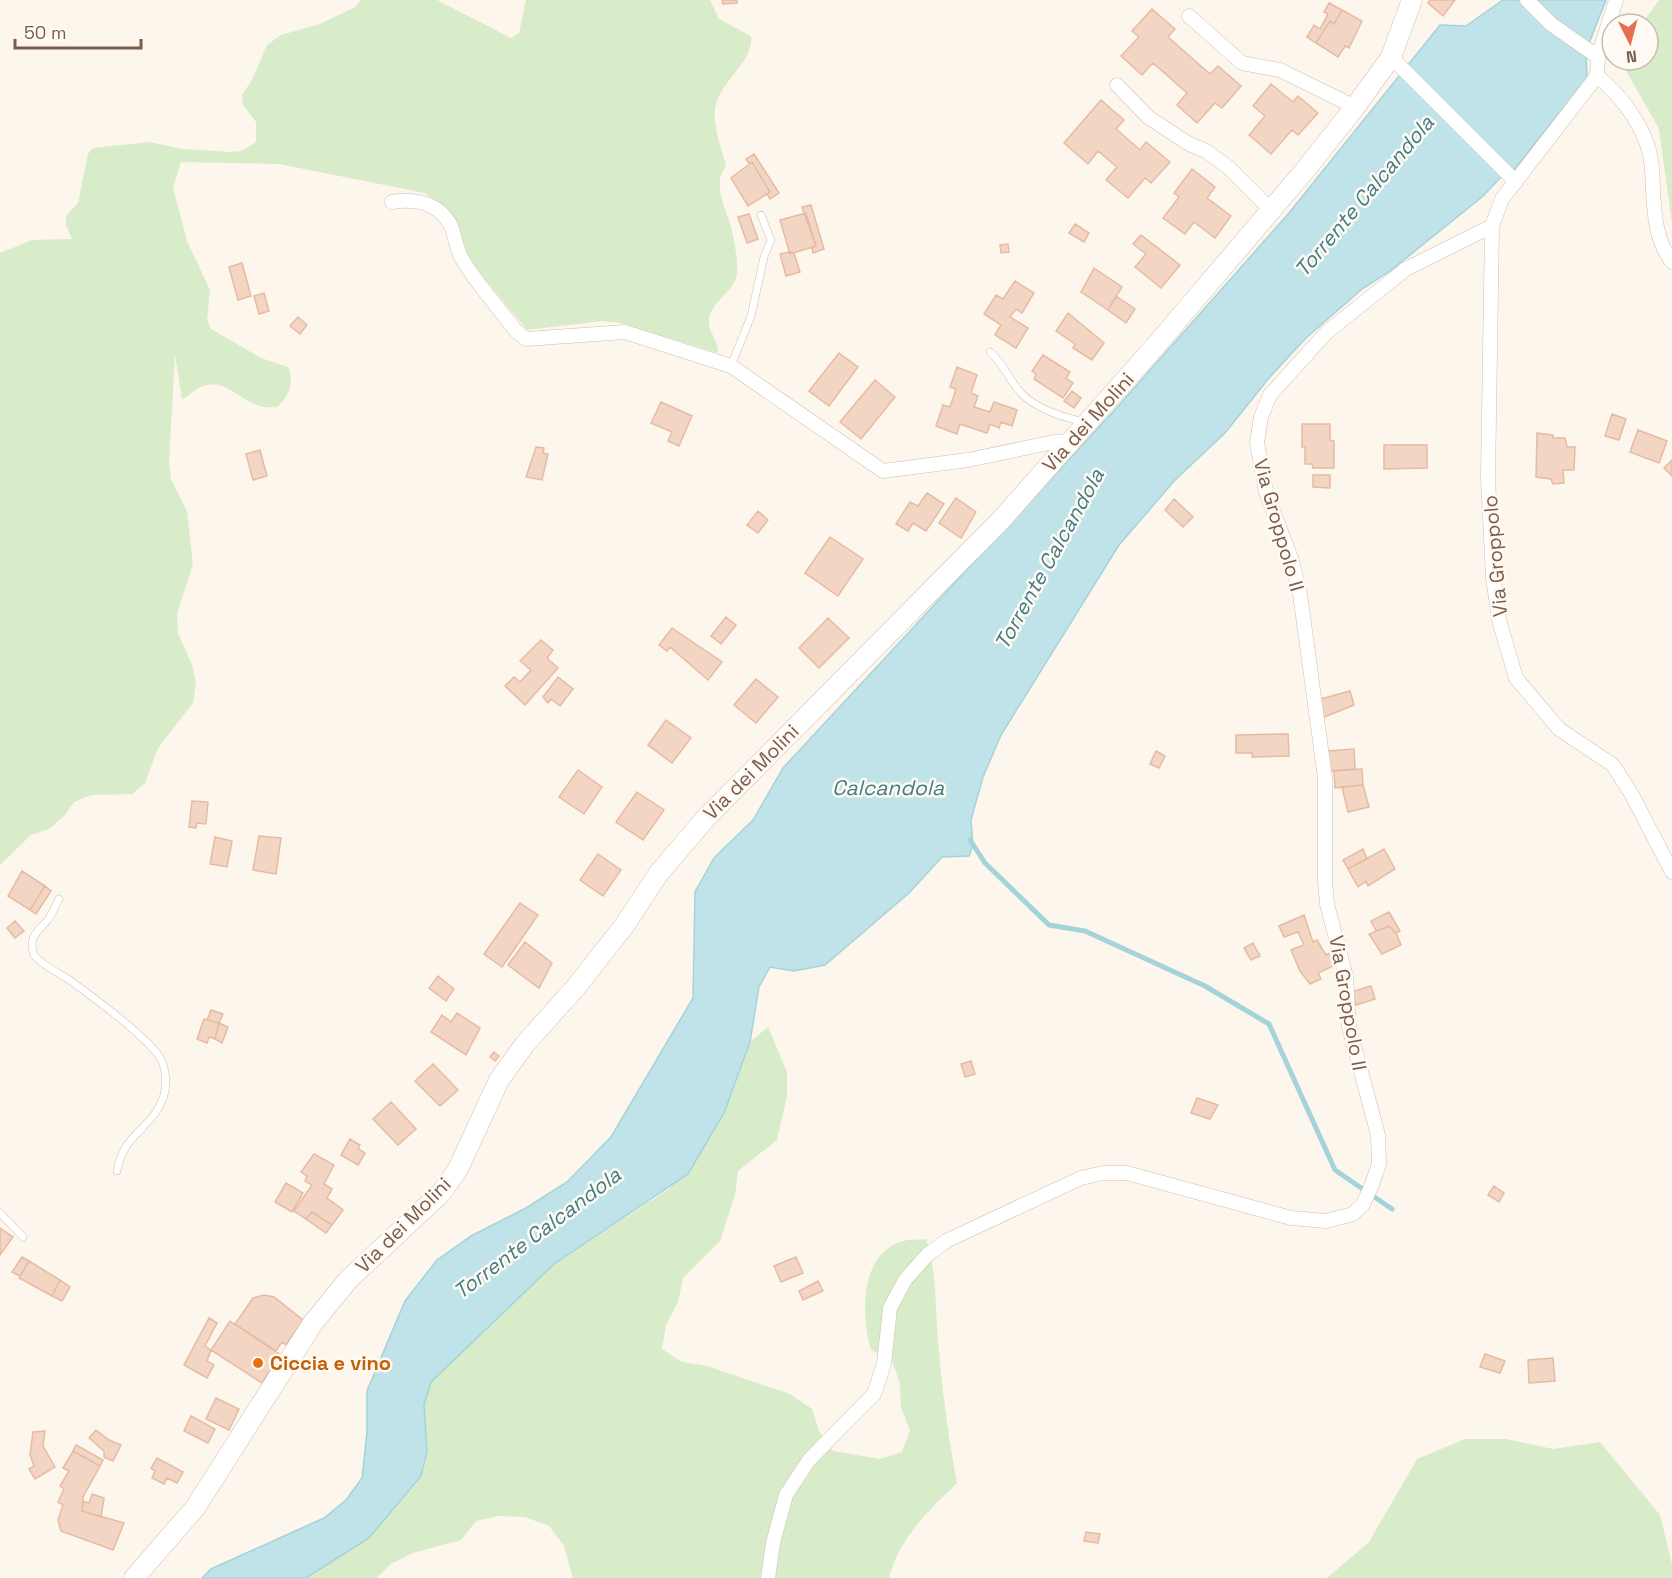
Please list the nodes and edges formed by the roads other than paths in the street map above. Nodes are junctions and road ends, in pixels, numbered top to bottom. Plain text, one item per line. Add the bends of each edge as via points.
1 (1412, 0) edge
2 (1527, 0) edge
3 (1617, 0) edge
4 (1189, 16) dead end
5 (1598, 57) junction
6 (1396, 61) junction
7 (1597, 76) junction
8 (1117, 85) dead end
9 (1355, 107) junction
10 (1512, 178) junction
11 (392, 202) dead end
12 (1271, 210) junction
13 (761, 215) dead end
14 (1492, 226) junction
15 (1672, 262) edge
16 (990, 352) dead end
17 (731, 366) junction
18 (1088, 422) junction
19 (1070, 441) junction
20 (1672, 872) edge
21 (59, 899) dead end
22 (117, 1171) dead end
23 (0, 1214) edge
24 (23, 1237) dead end
25 (134, 1578) edge
26 (768, 1578) edge

1 - 6 street, Via dei Molini
2 - 5 street via 1551,24
3 - 5 street
4 - 9 street via 1242,63 1280,70
5 - 7 street
6 - 9 street, Via dei Molini
6 - 10 street
7 - 10 street, Via Groppolo
7 - 15 street via 1639,125 1652,168 1651,194 1659,235
8 - 12 street via 1148,117 1228,167
9 - 12 street, Via dei Molini
10 - 14 street, Via Groppolo
11 - 17 street via 409,199 430,204 442,213 451,226 461,257 526,339 625,332
12 - 18 street, Via dei Molini
13 - 17 lane via 771,240 751,316
14 - 20 street, Via Groppolo via 1488,478 1499,620 1516,678 1559,729 1613,765
14 - 26 street, Via Groppolo II via 1406,269 1327,332 1270,395 1257,443 1266,492 1300,594 1325,777 1324,881 1344,965 1348,1027 1378,1135 1379,1164 1364,1204 1353,1214 1326,1221 1291,1218 1127,1173 1103,1173 1041,1195 946,1241 905,1280 890,1308 884,1364 874,1394 809,1460 786,1495
16 - 18 lane via 1023,395 1068,419
17 - 19 street via 883,471
18 - 19 street, Via dei Molini
19 - 25 street, Via dei Molini via 1000,521 705,819 667,864 617,934 499,1080 441,1193 348,1280 313,1323 195,1508
21 - 22 lane via 34,933 34,955 152,1047 163,1066 166,1081 161,1102 123,1149
23 - 24 lane

